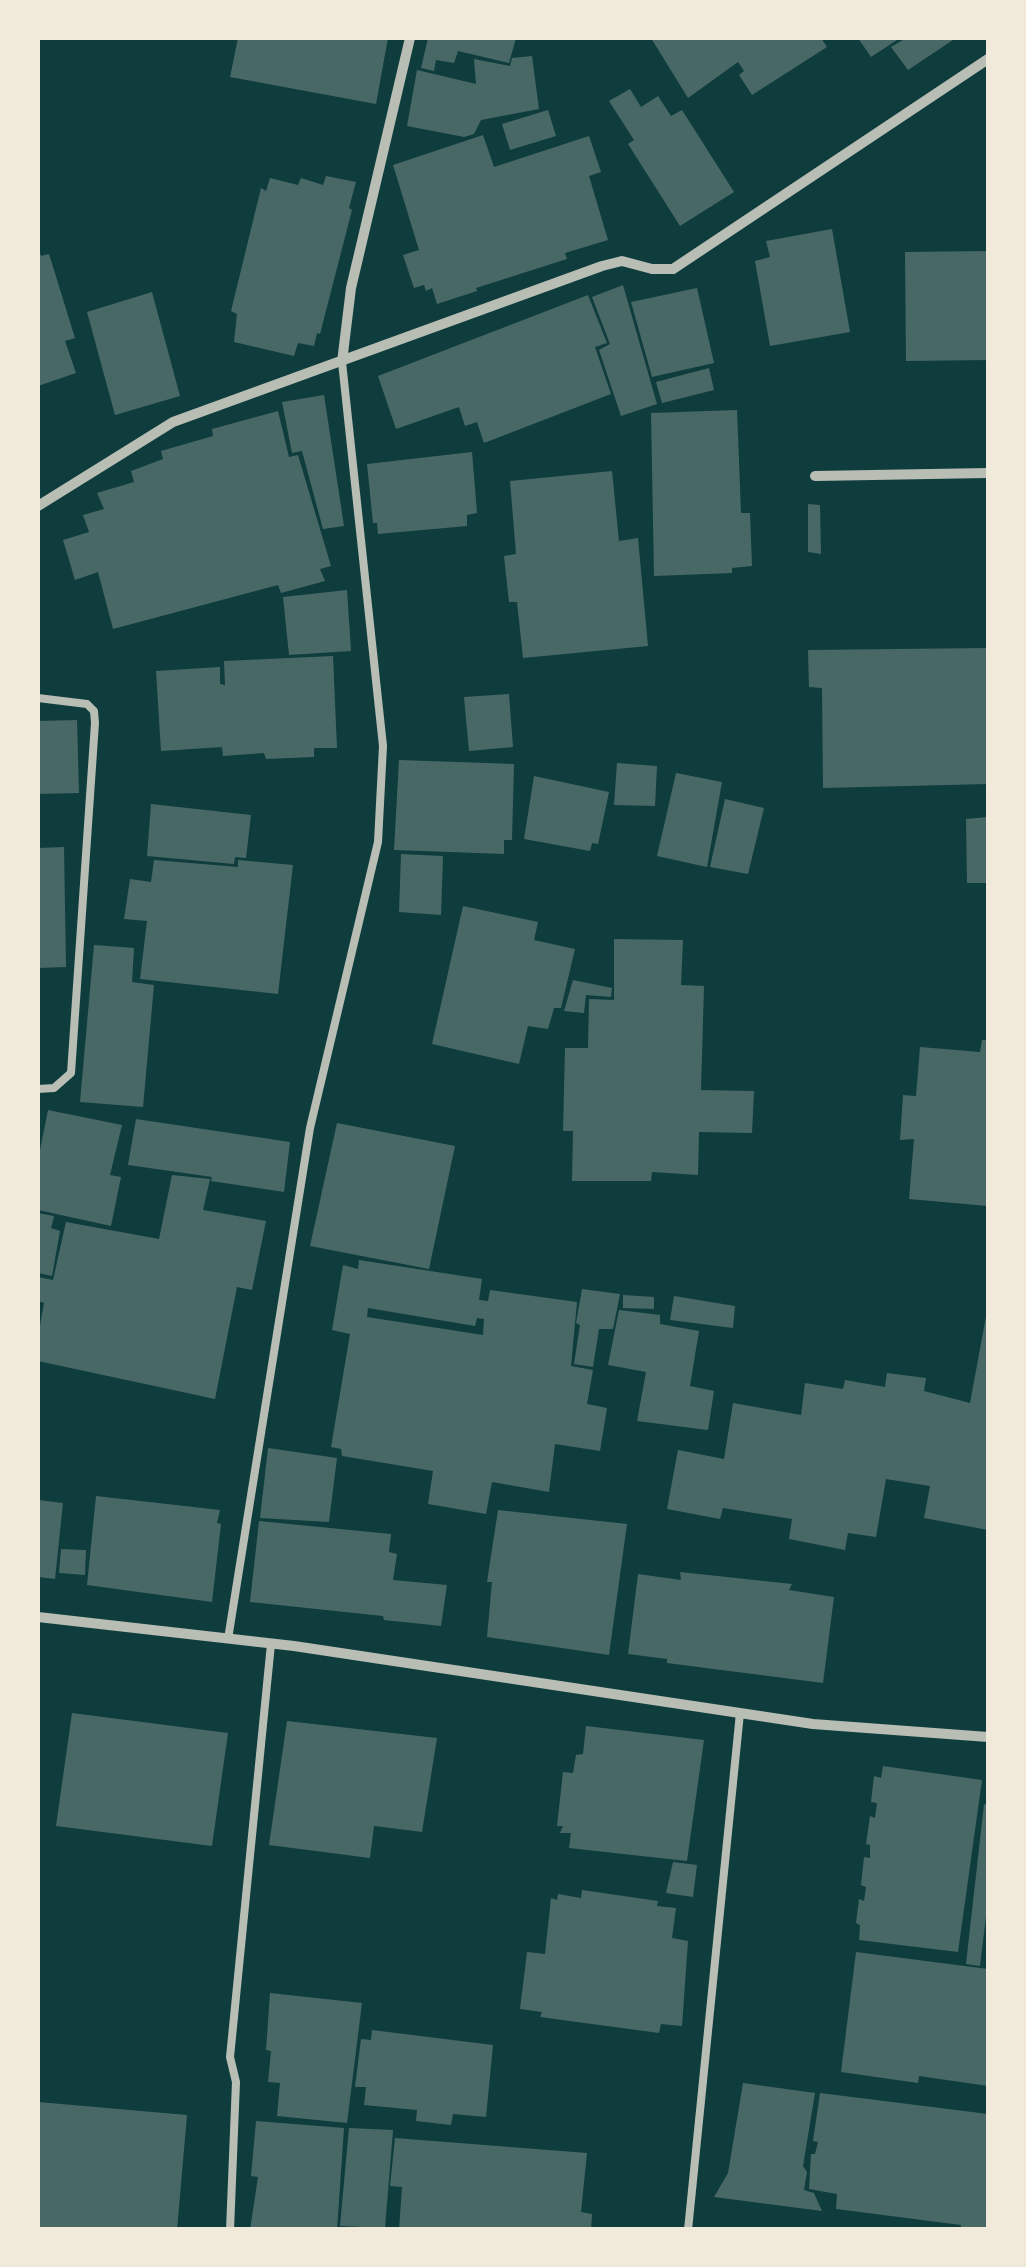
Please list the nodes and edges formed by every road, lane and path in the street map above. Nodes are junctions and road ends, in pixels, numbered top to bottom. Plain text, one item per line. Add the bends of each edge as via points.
1 (410, 38) edge
2 (988, 59) edge
3 (342, 362) junction
4 (988, 473) edge
5 (815, 476) dead end
6 (38, 506) edge
7 (38, 698) edge
8 (38, 1089) edge
9 (38, 1616) edge
10 (228, 1638) junction
11 (271, 1644) junction
12 (740, 1713) junction
13 (988, 1737) edge
14 (230, 2230) edge
15 (688, 2230) edge

1 - 3 street via 351,288
2 - 3 street via 672,269 622,261 602,266
3 - 6 street via 174,422
3 - 10 lane via 383,746 378,842 310,1128
4 - 5 street
7 - 8 lane via 87,704 95,723 71,1073 54,1088
9 - 10 street
10 - 11 street
11 - 12 street
11 - 14 lane via 230,2057 236,2082
12 - 13 street
12 - 15 lane

